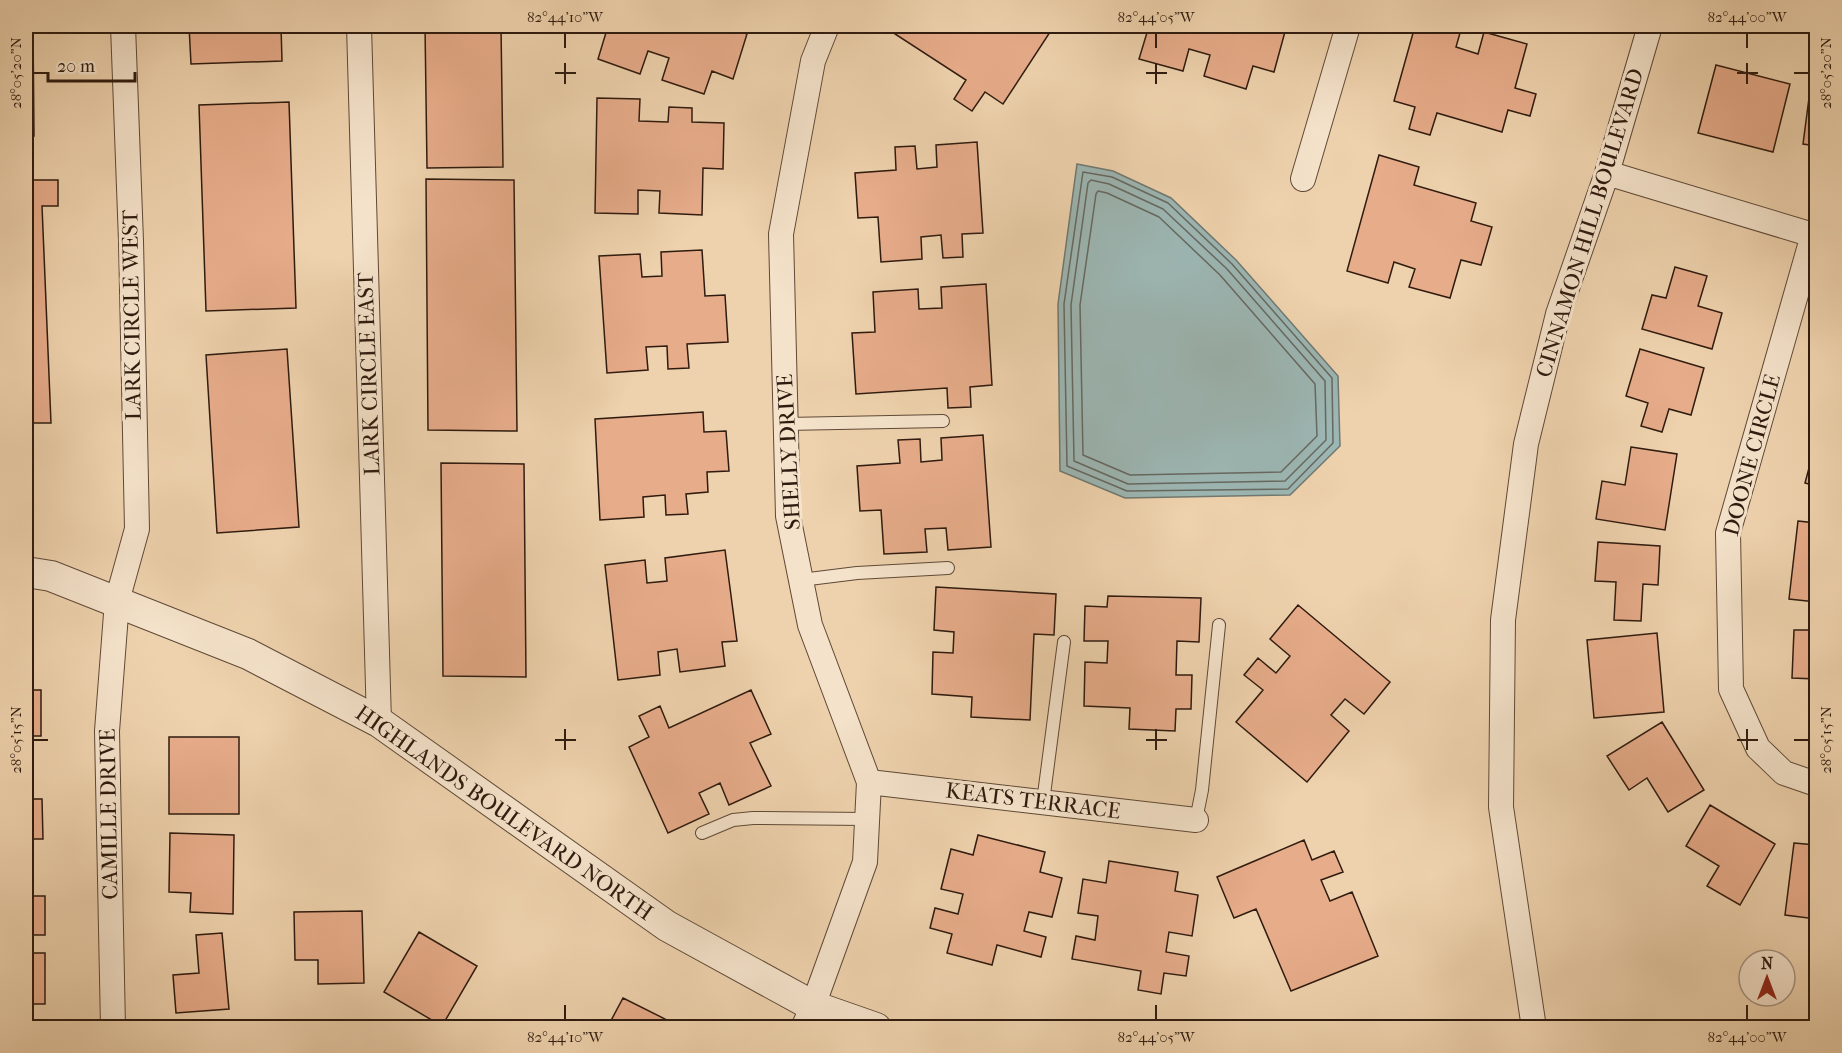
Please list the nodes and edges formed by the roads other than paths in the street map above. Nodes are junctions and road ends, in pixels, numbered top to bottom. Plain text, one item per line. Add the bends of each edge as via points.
1 (123, 26) edge
2 (359, 26) edge
3 (827, 26) edge
4 (1348, 26) edge
5 (1650, 26) edge
6 (1606, 173) junction
7 (1303, 179) dead end
8 (1815, 235) edge
9 (943, 421) dead end
10 (786, 424) junction
11 (948, 568) dead end
12 (26, 572) edge
13 (801, 580) junction
14 (117, 601) junction
15 (1219, 625) dead end
16 (1064, 642) dead end
17 (379, 722) junction
18 (869, 782) junction
19 (1816, 784) edge
20 (1043, 802) junction
21 (867, 819) junction
22 (1196, 820) joint
23 (702, 833) dead end
24 (808, 1017) edge
25 (113, 1028) edge
26 (876, 1028) edge
27 (1534, 1028) edge

1 - 14 street, LARK CIRCLE WEST via 137,529
2 - 17 street, LARK CIRCLE EAST
3 - 10 street, SHELLY DRIVE via 813,61 781,234
4 - 7 street
5 - 6 street, CINNAMON HILL BOULEVARD
6 - 8 street, DOONE CIRCLE
6 - 27 street, CINNAMON HILL BOULEVARD via 1558,314 1526,444 1503,620 1501,807
8 - 19 street, DOONE CIRCLE via 1728,533 1731,688 1758,748 1784,772
9 - 10 lane
10 - 13 street, SHELLY DRIVE via 788,516
11 - 13 lane
12 - 14 street, HIGHLANDS BOULEVARD NORTH via 51,576
13 - 18 street, SHELLY DRIVE via 810,625
14 - 17 street, HIGHLANDS BOULEVARD NORTH via 248,654
14 - 25 street, CAMILLE DRIVE via 107,731
15 - 22 lane
16 - 20 lane
17 - 24 street, HIGHLANDS BOULEVARD NORTH via 667,926
18 - 20 street, KEATS TERRACE
18 - 21 street, SHELLY DRIVE
20 - 22 street, KEATS TERRACE
21 - 23 lane via 753,818 733,820
21 - 24 street, SHELLY DRIVE via 865,862
24 - 26 street, HIGHLANDS BOULEVARD NORTH

